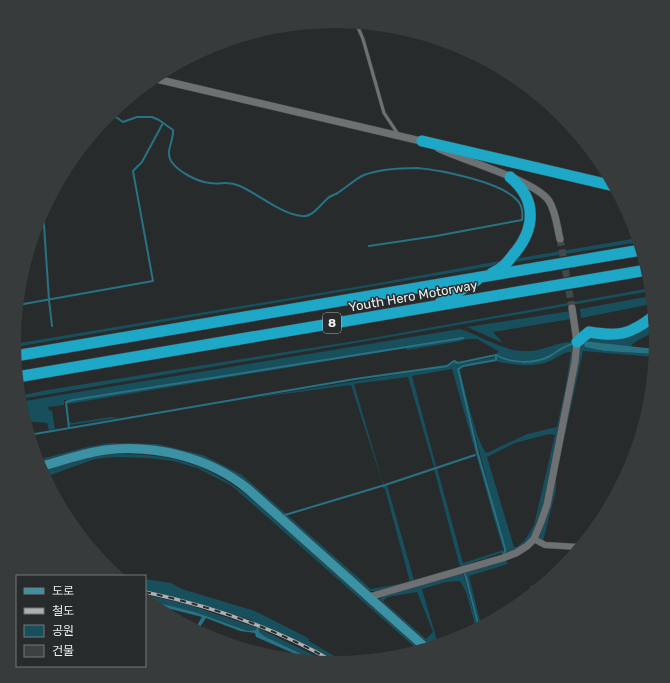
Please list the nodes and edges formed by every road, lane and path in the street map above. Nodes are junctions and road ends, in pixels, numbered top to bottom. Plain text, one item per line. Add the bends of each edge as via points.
1 (359, 28) edge
2 (161, 80) edge
3 (400, 137) junction
4 (422, 141) junction
5 (510, 177) junction
6 (607, 184) edge
7 (560, 239) tunnel mouth
8 (635, 251) edge
9 (641, 271) edge
10 (483, 277) junction
11 (435, 306) junction
12 (572, 308) tunnel mouth
13 (648, 320) edge
14 (577, 342) junction
15 (22, 355) edge
16 (23, 375) edge
17 (46, 465) edge
18 (534, 539) junction
19 (573, 546) edge
20 (369, 597) junction
21 (421, 644) edge

1 - 3 lane via 384,113
2 - 3 street
3 - 4 street
4 - 5 street
4 - 6 highway
5 - 7 street via 541,192 548,200
5 - 10 highway via 521,188 528,202 531,217 529,231 503,267
8 - 10 highway, Youth Hero Motorway / 8
9 - 11 highway, Youth Hero Motorway / 8
10 - 11 highway
10 - 15 highway, Youth Hero Motorway / 8
11 - 16 highway, Youth Hero Motorway / 8
12 - 14 street
13 - 14 highway via 633,331 620,335 589,332
14 - 18 street via 547,505
17 - 20 main road via 115,449 156,450 195,460 242,485
18 - 19 street via 545,544
18 - 20 street via 516,553 503,558
20 - 21 main road

